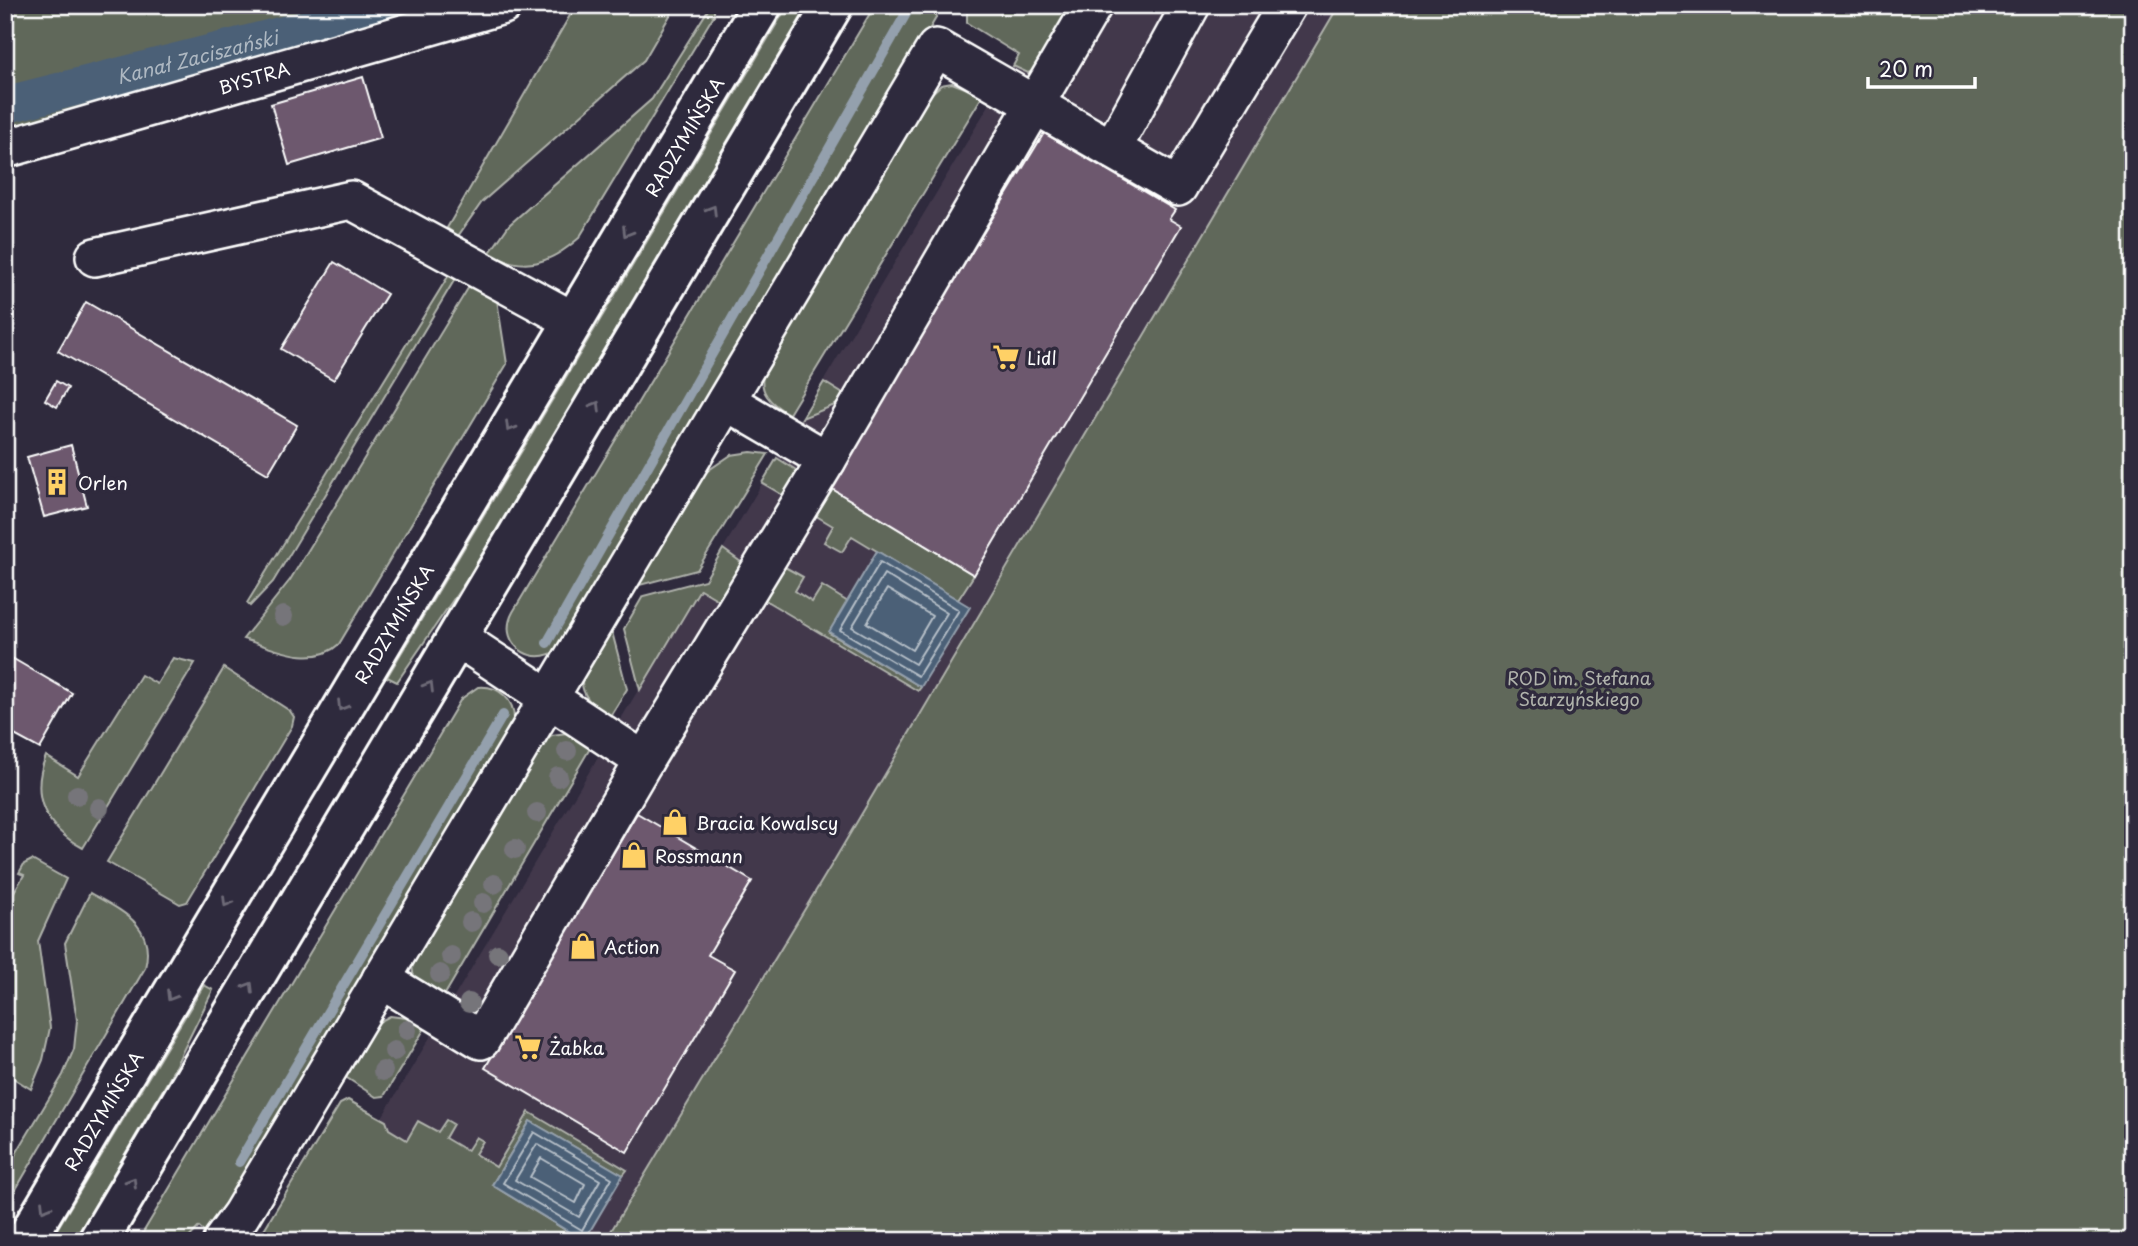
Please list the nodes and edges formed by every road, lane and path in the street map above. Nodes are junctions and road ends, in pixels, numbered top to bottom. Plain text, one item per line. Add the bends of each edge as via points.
1 (502, 5) edge
2 (762, 5) edge
3 (832, 5) edge
4 (1093, 5) edge
5 (1191, 5) edge
6 (1287, 5) edge
7 (1037, 104) junction
8 (5, 149) edge
9 (1112, 149) junction
10 (94, 257) dead end
11 (573, 321) junction
12 (726, 401) junction
13 (827, 460) junction
14 (458, 638) junction
15 (548, 699) junction
16 (644, 761) junction
17 (381, 979) junction
18 (25, 1241) edge
19 (98, 1241) edge
20 (222, 1241) edge

1 - 8 street, BYSTRA
2 -> 11 main road, RADZYMIŃSKA
14 -> 3 main road
4 - 7 street
5 - 9 street
6 - 9 street via 1178,187
7 - 9 street
7 - 12 street via 936,48
7 - 13 street
10 - 11 street via 351,200
11 -> 18 main road, RADZYMIŃSKA
12 - 13 street
12 - 15 street
13 - 16 street
14 - 15 street
19 -> 14 main road
15 - 16 street
15 - 17 street
16 - 17 street via 481,1040
17 - 20 street

